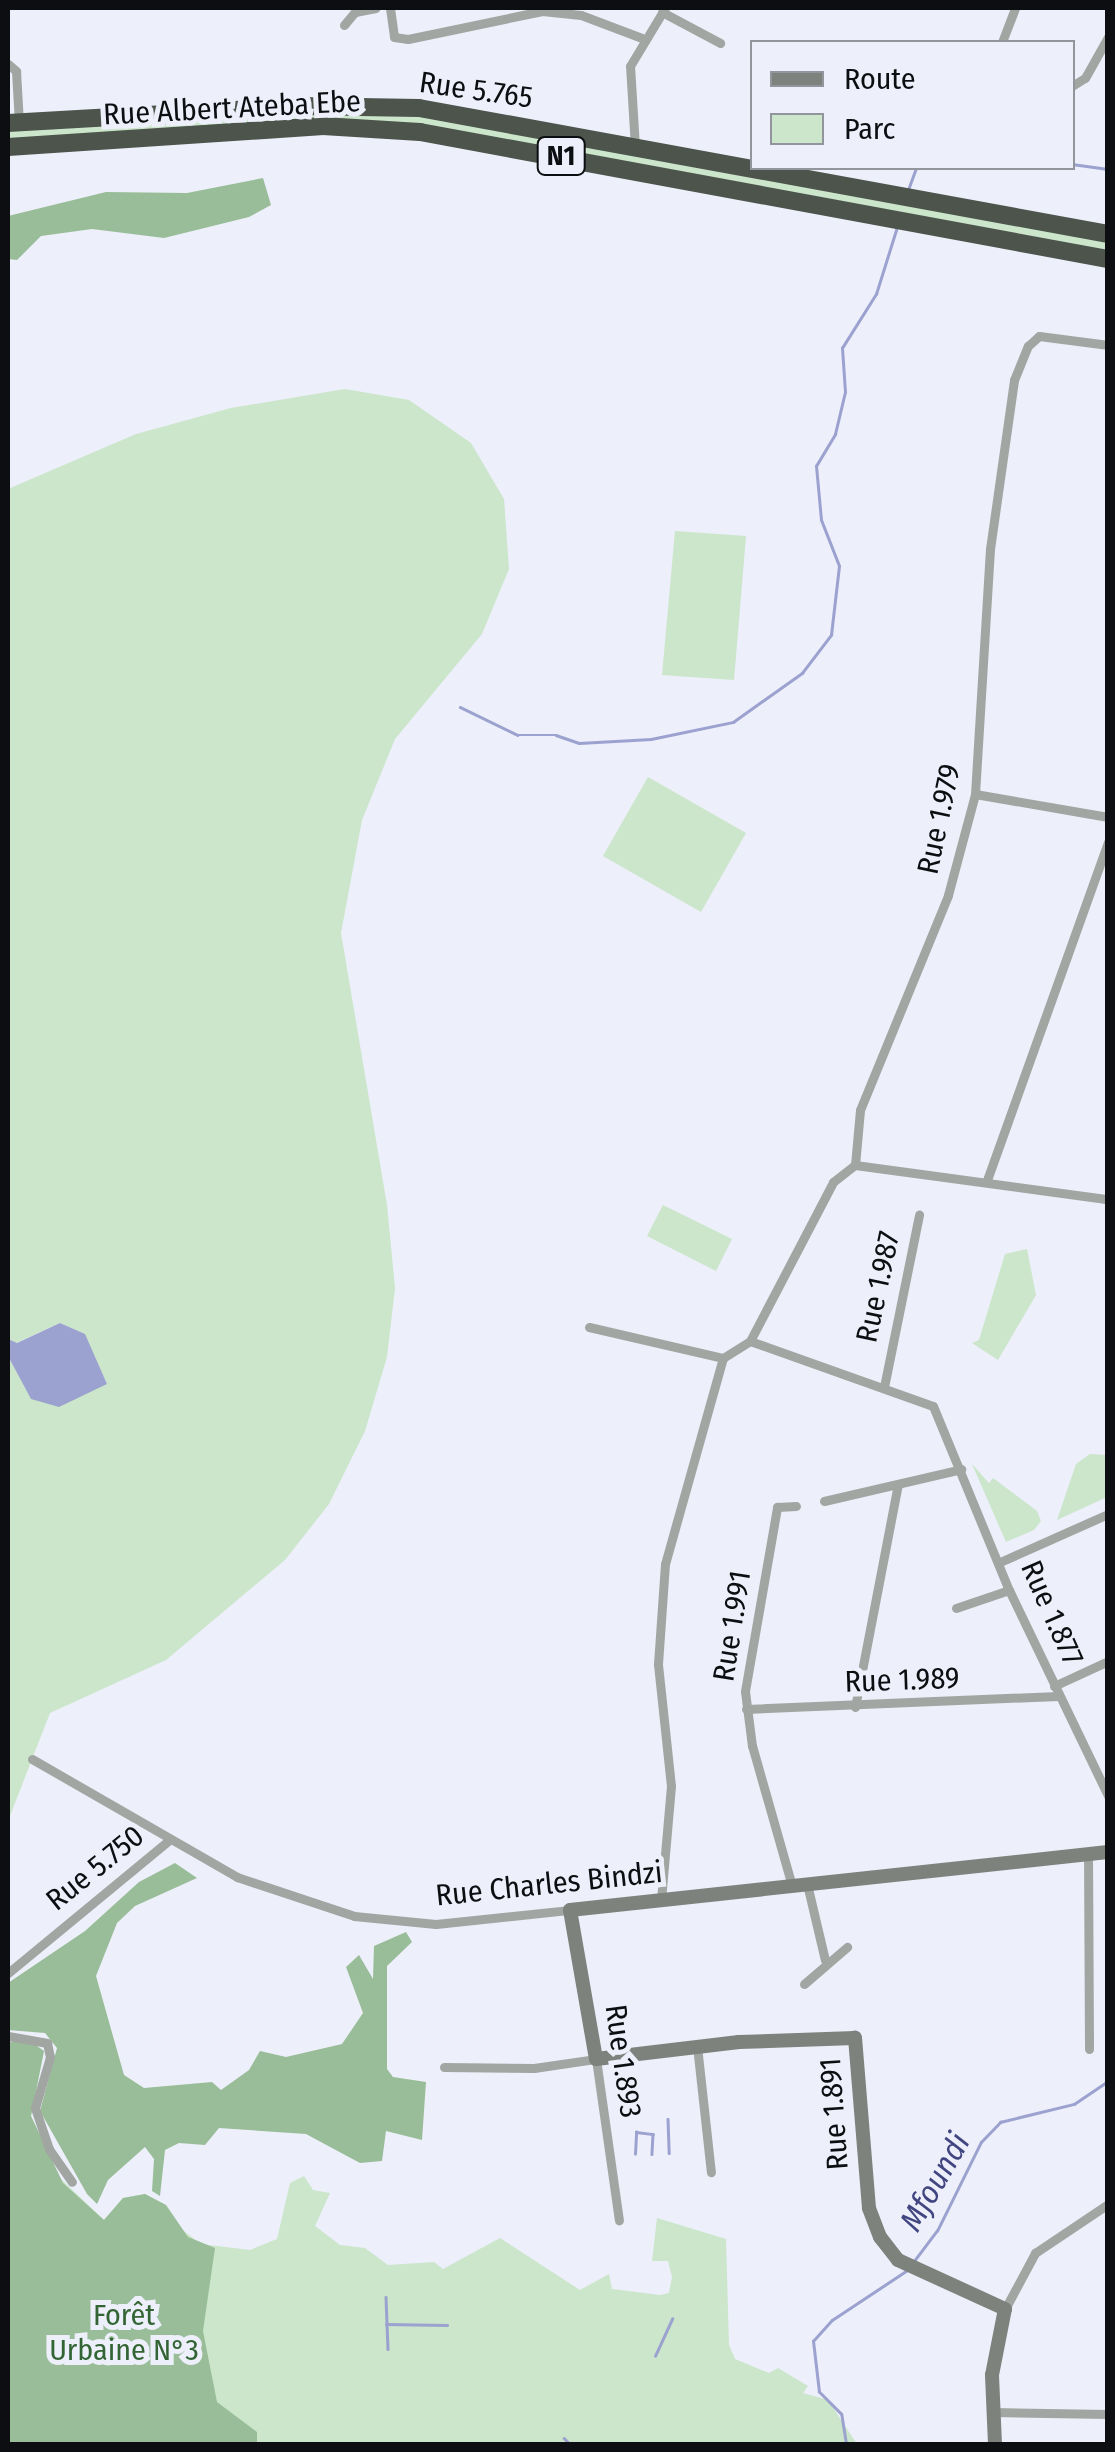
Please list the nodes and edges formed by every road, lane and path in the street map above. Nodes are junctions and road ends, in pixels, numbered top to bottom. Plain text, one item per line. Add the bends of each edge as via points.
1 (376, 8) edge
2 (390, 8) edge
3 (1014, 8) edge
4 (663, 10) edge
5 (344, 25) dead end
6 (1108, 37) edge
7 (642, 38) junction
8 (1003, 40) edge
9 (720, 43) dead end
10 (8, 64) edge
11 (1075, 84) edge
12 (13, 123) edge
13 (635, 147) junction
14 (8, 148) edge
15 (750, 167) edge
16 (766, 170) edge
17 (1108, 234) edge
18 (1108, 259) edge
19 (1108, 345) edge
20 (976, 794) junction
21 (1108, 817) edge
22 (1108, 842) edge
23 (855, 1165) junction
24 (987, 1180) junction
25 (1108, 1199) edge
26 (918, 1215) dead end
27 (588, 1327) dead end
28 (750, 1341) junction
29 (723, 1358) junction
30 (884, 1387) junction
31 (961, 1469) junction
32 (898, 1484) junction
33 (824, 1501) dead end
34 (796, 1506) dead end
35 (1108, 1514) edge
36 (1000, 1562) junction
37 (1009, 1590) junction
38 (956, 1608) dead end
39 (1108, 1661) edge
40 (1056, 1691) junction
41 (855, 1707) junction
42 (746, 1709) junction
43 (32, 1759) dead end
44 (1108, 1796) edge
45 (168, 1841) junction
46 (1108, 1852) edge
47 (1088, 1853) junction
48 (799, 1885) junction
49 (661, 1900) junction
50 (570, 1910) junction
51 (847, 1948) dead end
52 (825, 1960) junction
53 (8, 1973) edge
54 (804, 1984) dead end
55 (8, 2036) edge
56 (697, 2046) junction
57 (1089, 2049) dead end
58 (596, 2059) junction
59 (444, 2067) dead end
60 (711, 2172) dead end
61 (72, 2182) dead end
62 (1108, 2204) edge
63 (619, 2220) dead end
64 (1005, 2310) junction
65 (992, 2412) junction
66 (1108, 2414) edge
67 (995, 2444) edge

1 - 5 street via 355,12
2 - 7 street via 394,37 408,39 542,12 581,16
3 - 8 street
4 - 7 street
4 - 9 street
6 - 11 street via 1088,75
7 - 13 street via 629,76
10 - 12 street via 16,71
12 - 13 highway, Rue 5.765 / N1 via 366,104 487,118
13 - 15 highway, N1
14 - 18 highway, Rue Albert Ateba Ebe / N1 via 323,126 420,132
16 - 17 highway, N1
19 - 20 street, Rue 1.979 via 1040,336 1028,346 1014,380 990,549
20 - 21 street
20 - 23 street, Rue 1.979 via 948,894 871,1077
22 - 24 street
23 - 24 street
23 - 28 street via 833,1182
24 - 25 street
26 - 30 street, Rue 1.987
27 - 29 street
28 - 29 street
28 - 30 street
29 - 49 street via 660,1595 658,1664 671,1786
30 - 31 street, Rue 1.987 via 933,1406
31 - 32 street
31 - 36 street, Rue 1.987
32 - 33 street
32 - 41 street
34 - 42 street, Rue 1.991 via 777,1507
35 - 36 street, Rue 1.877
36 - 37 street, Rue 1.877
37 - 38 street
37 - 40 street, Rue 1.877
39 - 40 street, Rue 1.877
40 - 41 street, Rue 1.989
40 - 44 street
41 - 42 street, Rue 1.989
42 - 48 street, Rue 1.991
43 - 45 street, Rue Charles Bindzi
45 - 50 street, Rue Charles Bindzi via 285,1896 386,1923 478,1922
45 - 53 street, Rue 5.750
46 - 47 street, Rue Charles Bindzi
47 - 48 street, Rue Charles Bindzi
47 - 57 street
48 - 49 street, Rue Charles Bindzi
48 - 52 street, Rue 1.991
49 - 50 street, Rue Charles Bindzi
50 - 58 street, Rue 1.893
51 - 52 street
52 - 54 street
55 - 61 street via 47,2044 50,2058 35,2108
56 - 58 street, Rue 1.891
56 - 60 street
56 - 64 street, Rue 1.891 via 855,2038 870,2208 898,2260
58 - 59 street via 534,2068
58 - 63 street, Rue 1.893
62 - 64 street via 1035,2254
64 - 65 street
65 - 66 street
65 - 67 street

